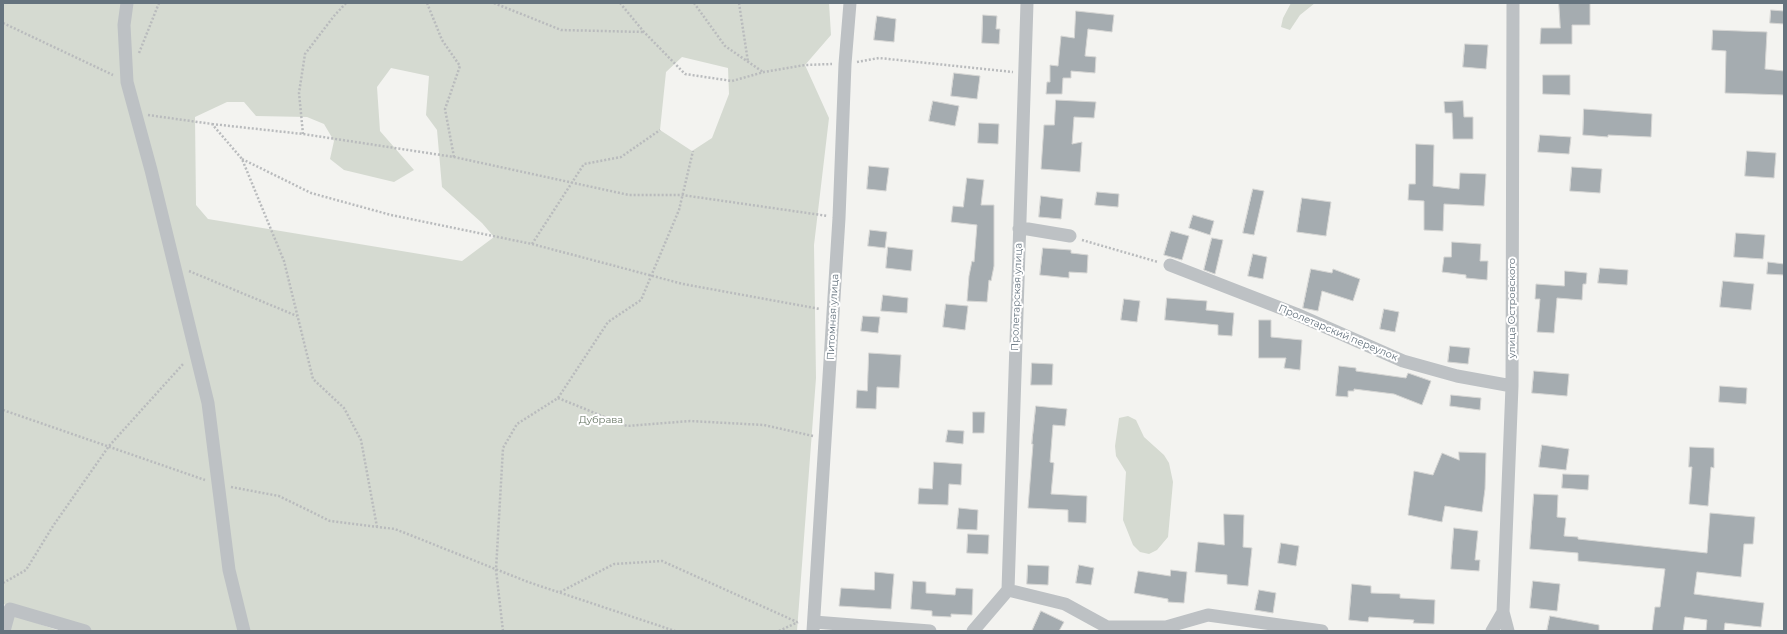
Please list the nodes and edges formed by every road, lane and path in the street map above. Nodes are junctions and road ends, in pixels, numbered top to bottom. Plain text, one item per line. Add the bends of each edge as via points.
1 (127, 3) edge
2 (158, 3) edge
3 (346, 3) edge
4 (427, 3) edge
5 (494, 3) edge
6 (620, 3) edge
7 (694, 3) edge
8 (739, 3) edge
9 (850, 3) edge
10 (1027, 3) edge
11 (1513, 3) edge
12 (3, 23) edge
13 (644, 32) junction
14 (139, 53) dead end
15 (748, 62) junction
16 (845, 64) junction
17 (764, 72) junction
18 (1024, 73) junction
19 (127, 82) junction
20 (136, 113) junction
21 (212, 124) junction
22 (660, 130) dead end
23 (303, 134) junction
24 (692, 151) dead end
25 (454, 157) junction
26 (242, 159) junction
27 (572, 182) junction
28 (682, 194) junction
29 (839, 218) junction
30 (1019, 229) junction
31 (1070, 236) joint
32 (532, 244) junction
33 (174, 264) junction
34 (1170, 266) joint
35 (651, 275) junction
36 (833, 312) junction
37 (297, 316) junction
38 (196, 351) junction
39 (1512, 386) junction
40 (558, 398) junction
41 (3, 410) edge
42 (825, 439) junction
43 (108, 446) junction
44 (219, 484) junction
45 (378, 527) junction
46 (496, 570) junction
47 (3, 583) edge
48 (1008, 590) junction
49 (559, 593) junction
50 (1503, 612) junction
51 (797, 622) junction
52 (814, 626) edge
53 (1166, 629) edge
54 (4, 631) edge
55 (85, 631) edge
56 (244, 631) edge
57 (503, 631) edge
58 (674, 631) edge
59 (779, 631) edge
60 (930, 631) edge
61 (973, 631) edge
62 (1322, 631) edge
63 (1492, 631) edge
64 (1508, 631) edge

1 - 19 street via 124,26
2 - 14 path
3 - 23 path via 305,54 299,93
4 - 25 path via 442,40 460,66 445,109
5 - 13 path via 561,30
6 - 13 path
7 - 15 path via 725,46
8 - 15 path
9 - 16 street, Питомная улица
10 - 18 street, Пролетарская улица
11 - 39 street, улица Островского
12 - 19 path
13 - 17 path via 685,74 732,81
15 - 17 path
16 - 17 path via 805,65
16 - 18 path via 879,58
16 - 29 street, Питомная улица
18 - 30 street, Пролетарская улица
19 - 20 street
20 - 21 path
20 - 33 street
21 - 23 path
21 - 26 path
22 - 27 path via 621,157 584,164
23 - 25 path
24 - 28 path
25 - 27 path
26 - 32 path via 311,193 391,215
26 - 37 path via 284,261
27 - 28 path via 629,195
27 - 32 path
28 - 29 path
28 - 35 path via 679,210
29 - 36 street, Питомная улица
30 - 31 street
30 - 48 street, Пролетарская улица
31 - 34 path
32 - 35 path
33 - 37 path
33 - 38 street
34 - 39 street, Пролетарский переулок via 1296,314 1403,361 1457,376
35 - 36 path via 683,284
35 - 40 path via 641,300 608,322
36 - 42 street, Питомная улица
37 - 45 path via 313,379 344,408 362,440
38 - 43 path
38 - 44 street via 208,402
39 - 50 street, улица Островского
40 - 42 path via 627,426 690,421 764,425
40 - 46 path via 517,424 503,448
41 - 43 path
42 - 52 street, Питомная улица
43 - 44 path
43 - 47 path via 26,570
44 - 45 path via 279,496 330,521
44 - 56 street via 229,570
45 - 46 path via 395,529
46 - 49 path
46 - 57 path
48 - 53 street via 1065,604 1107,627
48 - 61 street
49 - 51 path via 614,564 662,561
49 - 58 path
50 - 63 street, улица Островского
50 - 64 street, улица Островского
51 - 52 path
51 - 59 path
52 - 60 street
53 - 62 street via 1208,615
54 - 55 street via 10,609

